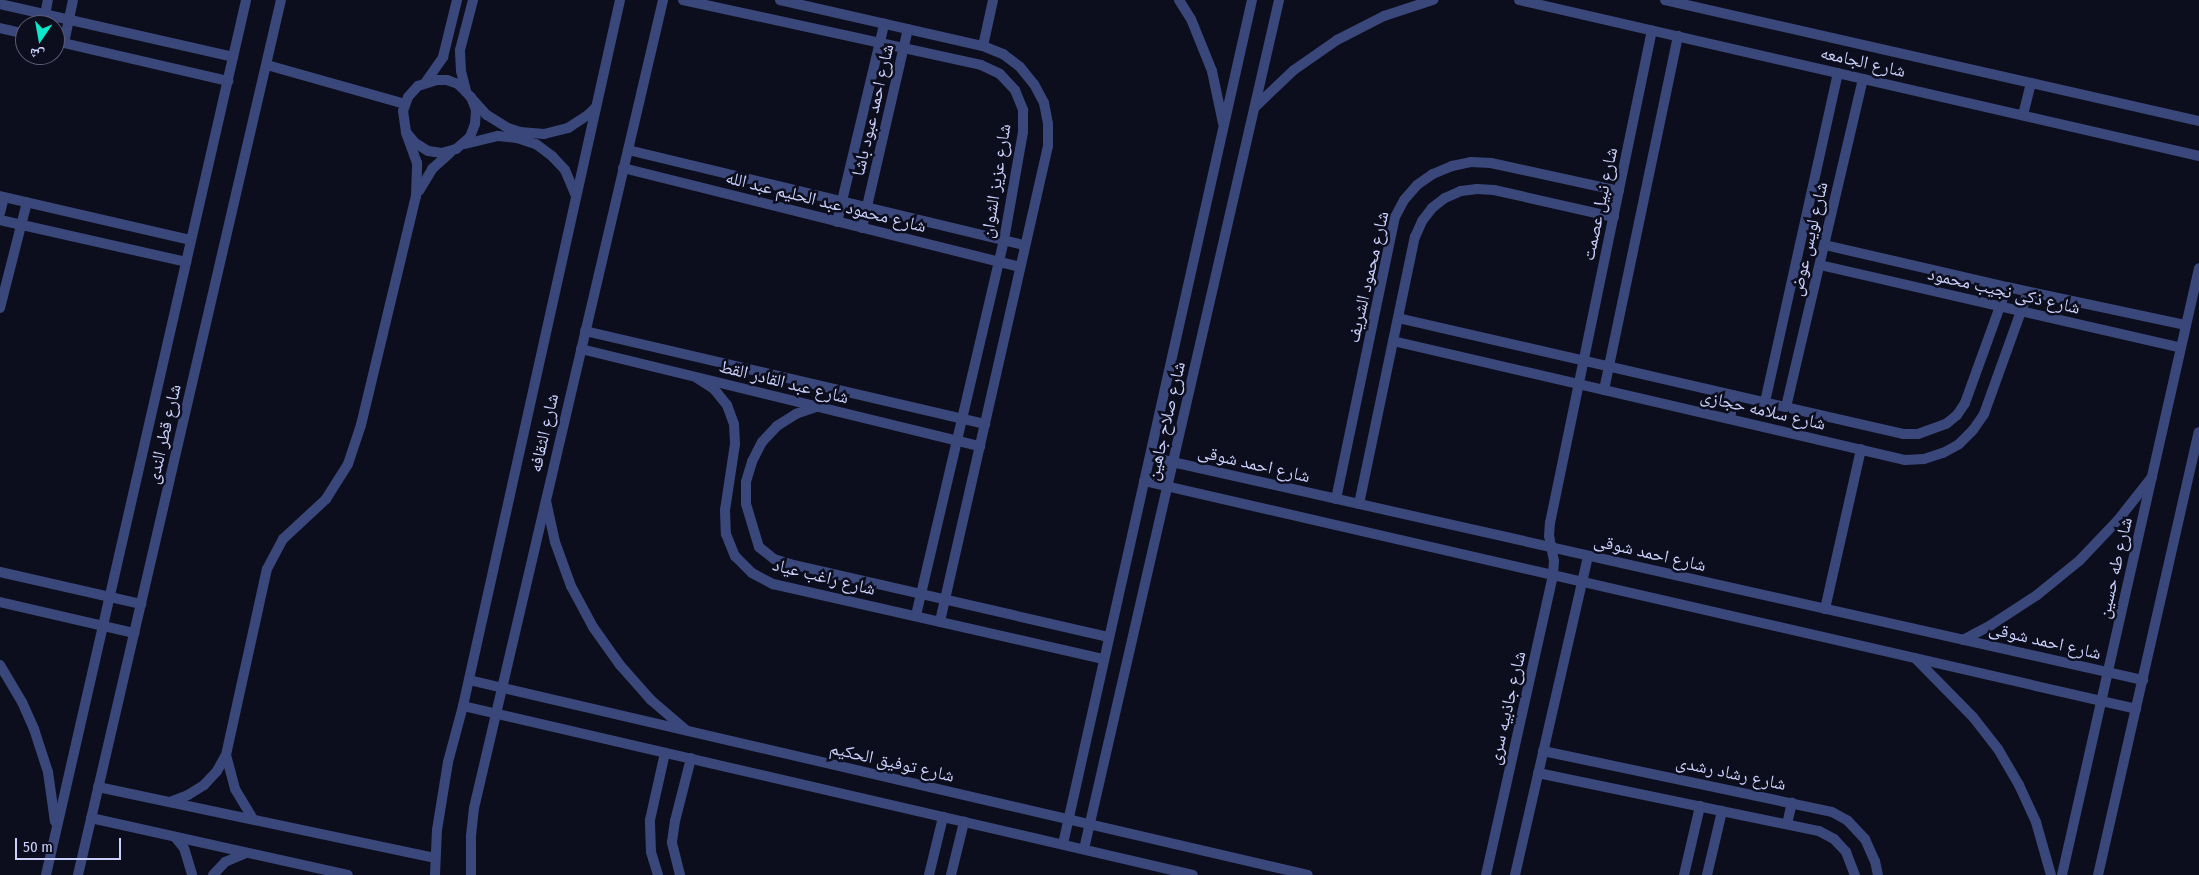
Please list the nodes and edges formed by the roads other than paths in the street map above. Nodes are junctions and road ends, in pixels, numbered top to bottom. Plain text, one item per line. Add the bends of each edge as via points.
1 (48, 0) edge
2 (73, 0) edge
3 (246, 0) edge
4 (282, 0) edge
5 (457, 0) edge
6 (473, 0) edge
7 (620, 0) edge
8 (663, 0) edge
9 (683, 0) edge
10 (780, 0) edge
11 (993, 0) edge
12 (1179, 0) edge
13 (1252, 0) edge
14 (1279, 0) edge
15 (1433, 0) edge
16 (1519, 0) edge
17 (1666, 0) edge
18 (0, 4) edge
19 (45, 14) junction
20 (69, 19) junction
21 (884, 24) junction
22 (0, 28) edge
23 (65, 28) edge
24 (908, 29) junction
25 (1652, 30) junction
26 (15, 32) edge
27 (1678, 36) junction
28 (879, 42) junction
29 (65, 43) edge
30 (983, 46) junction
31 (904, 48) junction
32 (233, 57) junction
33 (266, 65) junction
34 (1838, 73) junction
35 (1863, 79) junction
36 (228, 81) junction
37 (425, 83) junction
38 (2030, 83) junction
39 (469, 94) junction
40 (405, 104) junction
41 (596, 106) junction
42 (1256, 106) junction
43 (2023, 115) junction
44 (2199, 121) edge
45 (1224, 126) junction
46 (406, 132) junction
47 (458, 148) junction
48 (628, 150) junction
49 (2199, 156) edge
50 (623, 168) junction
51 (1619, 191) junction
52 (2, 196) edge
53 (416, 196) junction
54 (576, 197) junction
55 (842, 201) junction
56 (27, 202) junction
57 (867, 207) junction
58 (0, 214) edge
59 (1614, 217) junction
60 (0, 220) edge
61 (837, 222) junction
62 (21, 224) junction
63 (862, 228) junction
64 (191, 240) junction
65 (1004, 240) junction
66 (1025, 245) junction
67 (1825, 245) junction
68 (186, 262) junction
69 (998, 262) junction
70 (1820, 265) junction
71 (1020, 268) junction
72 (2199, 268) edge
73 (2007, 287) junction
74 (2028, 292) junction
75 (2000, 306) junction
76 (0, 308) edge
77 (2021, 311) junction
78 (1398, 318) junction
79 (2186, 325) junction
80 (585, 331) junction
81 (1393, 341) junction
82 (2181, 348) junction
83 (581, 349) junction
84 (1585, 361) junction
85 (1609, 366) junction
86 (697, 378) junction
87 (1580, 384) junction
88 (1604, 390) junction
89 (1734, 395) junction
90 (1765, 402) junction
91 (816, 407) junction
92 (1786, 407) junction
93 (963, 418) junction
94 (1730, 419) junction
95 (985, 424) junction
96 (2199, 432) edge
97 (958, 440) junction
98 (980, 446) junction
99 (1861, 449) junction
100 (1150, 457) junction
101 (1173, 463) junction
102 (2152, 477) junction
103 (1144, 481) junction
104 (1168, 486) junction
105 (546, 496) junction
106 (1336, 499) junction
107 (1359, 504) junction
108 (1551, 548) junction
109 (1588, 556) junction
110 (0, 572) edge
111 (1553, 575) junction
112 (1582, 581) junction
113 (922, 594) junction
114 (110, 597) junction
115 (945, 600) junction
116 (0, 602) edge
117 (141, 604) junction
118 (1825, 609) junction
119 (916, 616) junction
120 (940, 622) junction
121 (103, 626) junction
122 (134, 633) junction
123 (1109, 637) junction
124 (1962, 640) junction
125 (1914, 657) junction
126 (1104, 659) junction
127 (0, 665) edge
128 (2108, 672) junction
129 (469, 680) junction
130 (2142, 680) junction
131 (502, 688) junction
132 (2102, 700) junction
133 (463, 706) junction
134 (2136, 709) junction
135 (496, 714) junction
136 (687, 731) junction
137 (1543, 751) junction
138 (665, 753) junction
139 (226, 754) junction
140 (691, 758) junction
141 (1538, 773) junction
142 (98, 787) junction
143 (170, 802) junction
144 (1792, 803) junction
145 (1700, 806) junction
146 (1722, 811) junction
147 (943, 816) junction
148 (91, 818) junction
149 (253, 819) junction
150 (1068, 819) junction
151 (964, 822) junction
152 (1090, 824) junction
153 (1787, 824) junction
154 (56, 830) junction
155 (174, 837) junction
156 (1062, 844) junction
157 (1084, 849) junction
158 (246, 852) junction
159 (435, 858) junction
160 (46, 875) edge
161 (78, 875) edge
162 (192, 875) edge
163 (213, 875) edge
164 (348, 875) edge
165 (436, 875) edge
166 (471, 875) edge
167 (658, 875) edge
168 (680, 875) edge
169 (929, 875) edge
170 (951, 875) edge
171 (1193, 875) edge
172 (1308, 875) edge
173 (1486, 875) edge
174 (1515, 875) edge
175 (1684, 875) edge
176 (1707, 875) edge
177 (1855, 875) edge
178 (1878, 875) edge
179 (2051, 875) edge
180 (2062, 875) edge
181 (2098, 875) edge

1 - 19 street
2 - 20 street
3 - 32 street, شارع قطر الندى
4 - 33 street, شارع قطر الندى
5 - 37 street via 443,57
6 - 39 street via 460,50 461,71
7 - 41 street, شارع الثقافه
8 - 48 street, شارع الثقافه
9 - 28 street, شارع عزيز الشوان
10 - 21 street
11 - 30 street
12 - 45 street via 1191,19 1212,71
13 - 45 street, شارع صلاح جاهين
14 - 42 street, شارع صلاح جاهين
15 - 42 street via 1384,16 1337,40 1294,70
16 - 25 street, شارع الجامعه
17 - 38 street, شارع الجامعه
18 - 19 street
19 - 20 street
20 - 23 street
20 - 32 street
21 - 24 street
21 - 28 street, شارع احمد عبود باشا
22 - 26 street
24 - 30 street
24 - 31 street, شارع احمد عبود باشا
25 - 27 street, شارع الجامعه
25 - 51 street, شارع نبيل عصمت
27 - 34 street, شارع الجامعه
27 - 85 street
28 - 31 street, شارع عزيز الشوان
28 - 55 street, شارع احمد عبود باشا
29 - 36 street
30 - 66 street via 1003,54 1020,67 1034,84 1048,124 1048,146
31 - 57 street, شارع احمد عبود باشا
31 - 65 street, شارع عزيز الشوان via 981,65 1000,74 1015,90 1023,110 1023,132
32 - 36 street, شارع قطر الندى
33 - 40 street
33 - 117 street, شارع قطر الندى
34 - 35 street, شارع الجامعه
34 - 90 street, شارع لويس عوض
35 - 43 street, شارع الجامعه
35 - 67 street, شارع لويس عوض
36 - 64 street, شارع قطر الندى
37 - 39 street via 447,80 458,84
37 - 40 street via 413,91
38 - 43 street
38 - 44 street, شارع الجامعه
39 - 41 street via 497,123 532,134 568,128
39 - 47 street via 476,110 475,124 470,137
40 - 46 street
41 - 54 street, شارع الثقافه
42 - 101 street, شارع صلاح جاهين
43 - 49 street, شارع الجامعه
45 - 100 street, شارع صلاح جاهين
46 - 47 street via 415,144 428,151
46 - 53 street via 417,163
47 - 53 street via 432,169
47 - 54 street via 478,139 498,136 536,144 565,170
48 - 50 street, شارع الثقافه
48 - 55 street, شارع محمود عبد الحليم عبد الله
50 - 61 street, شارع محمود عبد الحليم عبد الله
50 - 80 street, شارع الثقافه
51 - 59 street, شارع نبيل عصمت
51 - 106 street, شارع محمود الشريف via 1491,163 1471,162 1433,174 1417,185 1394,218
52 - 56 street
52 - 58 street
53 - 139 street via 353,450 326,499 283,539 267,570
54 - 129 street, شارع الثقافه
55 - 57 street, شارع محمود عبد الحليم عبد الله
55 - 61 street, شارع احمد عبود باشا
56 - 62 street
56 - 64 street
57 - 63 street, شارع احمد عبود باشا
57 - 65 street, شارع محمود عبد الحليم عبد الله
59 - 78 street, شارع محمود الشريف via 1494,190 1461,191 1445,198 1422,221 1415,237
59 - 84 street, شارع نبيل عصمت
60 - 62 street
61 - 63 street, شارع محمود عبد الحليم عبد الله
62 - 68 street
62 - 76 street
63 - 69 street, شارع محمود عبد الحليم عبد الله
64 - 68 street, شارع قطر الندى
65 - 66 street, شارع محمود عبد الحليم عبد الله
65 - 69 street, شارع عزيز الشوان
66 - 71 street
67 - 70 street, شارع لويس عوض
67 - 73 street, شارع ذكى نجيب محمود
68 - 114 street, شارع قطر الندى
69 - 71 street, شارع محمود عبد الحليم عبد الله
69 - 93 street, شارع عزيز الشوان
70 - 75 street, شارع ذكى نجيب محمود
70 - 92 street, شارع لويس عوض
71 - 95 street
72 - 79 street, شارع طه حسين
73 - 74 street, شارع ذكى نجيب محمود
73 - 75 street, شارع سلامه حجازى
74 - 77 street, شارع سلامه حجازى
74 - 79 street, شارع ذكى نجيب محمود
75 - 77 street, شارع ذكى نجيب محمود
75 - 92 street, شارع سلامه حجازى via 1965,403 1957,415 1932,431 1903,434
77 - 82 street, شارع ذكى نجيب محمود
77 - 99 street, شارع سلامه حجازى via 1984,414 1959,444 1924,459 1905,460
78 - 81 street, شارع محمود الشريف
78 - 84 street, شارع سلامه حجازى
79 - 82 street, شارع طه حسين
80 - 83 street, شارع الثقافه
80 - 93 street, شارع عبد القادر القط
81 - 87 street, شارع سلامه حجازى
81 - 107 street, شارع محمود الشريف
82 - 102 street, شارع طه حسين
83 - 86 street, شارع عبد القادر القط
83 - 105 street, شارع الثقافه
84 - 85 street, شارع سلامه حجازى
84 - 87 street, شارع نبيل عصمت
85 - 88 street
85 - 89 street, شارع سلامه حجازى
86 - 91 street, شارع عبد القادر القط
86 - 119 street, شارع راغب عياد via 714,389 727,405 734,424 735,444 725,510 726,534 735,556 752,573 773,584
87 - 88 street, شارع سلامه حجازى
87 - 108 street, شارع نبيل عصمت via 1550,523
88 - 94 street, شارع سلامه حجازى
89 - 90 street, شارع سلامه حجازى
89 - 94 street
90 - 92 street, شارع سلامه حجازى
91 - 97 street, شارع عبد القادر القط
91 - 113 street, شارع راغب عياد via 777,426 762,442 752,462 746,482 746,504 759,547 790,564
93 - 95 street, شارع عبد القادر القط
93 - 97 street, شارع عزيز الشوان
94 - 99 street, شارع سلامه حجازى
95 - 98 street
96 - 130 street
97 - 98 street, شارع عبد القادر القط
97 - 113 street, شارع عزيز الشوان
98 - 115 street
99 - 118 street
100 - 101 street, شارع احمد شوقى
100 - 103 street, شارع صلاح جاهين
101 - 104 street, شارع صلاح جاهين
101 - 106 street, شارع احمد شوقى
102 - 124 street via 2080,560 2037,595
102 - 128 street, شارع طه حسين
103 - 104 street
103 - 123 street, شارع صلاح جاهين
104 - 111 street
104 - 152 street, شارع صلاح جاهين
105 - 131 street, شارع الثقافه
105 - 136 street via 555,542 571,586 593,627 651,700
106 - 107 street, شارع احمد شوقى
107 - 108 street, شارع احمد شوقى
108 - 109 street, شارع احمد شوقى
108 - 111 street, شارع جاذبيه سرى
109 - 112 street
109 - 118 street, شارع احمد شوقى
110 - 114 street
111 - 112 street
111 - 173 street, شارع جاذبيه سرى
112 - 125 street
112 - 137 street
113 - 115 street, شارع راغب عياد
113 - 119 street, شارع عزيز الشوان
114 - 117 street
114 - 121 street, شارع قطر الندى
115 - 120 street
115 - 123 street, شارع راغب عياد
116 - 121 street
117 - 122 street, شارع قطر الندى
118 - 124 street, شارع احمد شوقى
119 - 120 street, شارع راغب عياد
120 - 126 street, شارع راغب عياد
121 - 122 street
121 - 154 street, شارع قطر الندى
122 - 142 street, شارع قطر الندى
123 - 126 street, شارع صلاح جاهين
124 - 128 street, شارع احمد شوقى
125 - 132 street
125 - 179 street via 1973,717 1998,750 2036,822
126 - 150 street, شارع صلاح جاهين
127 - 154 street via 18,693 34,729 48,772
128 - 130 street, شارع احمد شوقى
128 - 132 street, شارع طه حسين
129 - 131 street, شارع توفيق الحكيم
129 - 133 street, شارع الثقافه
130 - 134 street
131 - 135 street, شارع الثقافه
131 - 136 street, شارع توفيق الحكيم
132 - 134 street
132 - 180 street, شارع طه حسين
133 - 135 street
133 - 159 street, شارع الثقافه via 442,794
134 - 181 street
135 - 138 street
135 - 166 street, شارع الثقافه via 474,808 470,836
136 - 150 street, شارع توفيق الحكيم
137 - 141 street
137 - 144 street, شارع رشاد رشدى
138 - 140 street
138 - 167 street via 650,820 651,852
139 - 143 street via 204,785
139 - 149 street via 234,789
140 - 147 street
140 - 168 street via 672,842
141 - 145 street
141 - 174 street
142 - 143 street
142 - 148 street, شارع قطر الندى
143 - 149 street
144 - 153 street
144 - 178 street, شارع رشاد رشدى via 1832,812 1848,821 1865,839 1876,861
145 - 146 street
145 - 175 street
146 - 153 street
146 - 176 street
147 - 151 street
147 - 169 street
148 - 155 street
148 - 161 street, شارع قطر الندى
149 - 159 street
150 - 152 street, شارع توفيق الحكيم
150 - 156 street, شارع صلاح جاهين
151 - 156 street
151 - 170 street
152 - 157 street, شارع صلاح جاهين
152 - 172 street, شارع توفيق الحكيم
153 - 177 street via 1819,831 1834,839 1846,852
154 - 160 street, شارع قطر الندى
155 - 158 street
155 - 162 street via 184,848
156 - 157 street
157 - 171 street
158 - 163 street via 224,862
158 - 164 street
159 - 165 street, شارع الثقافه

